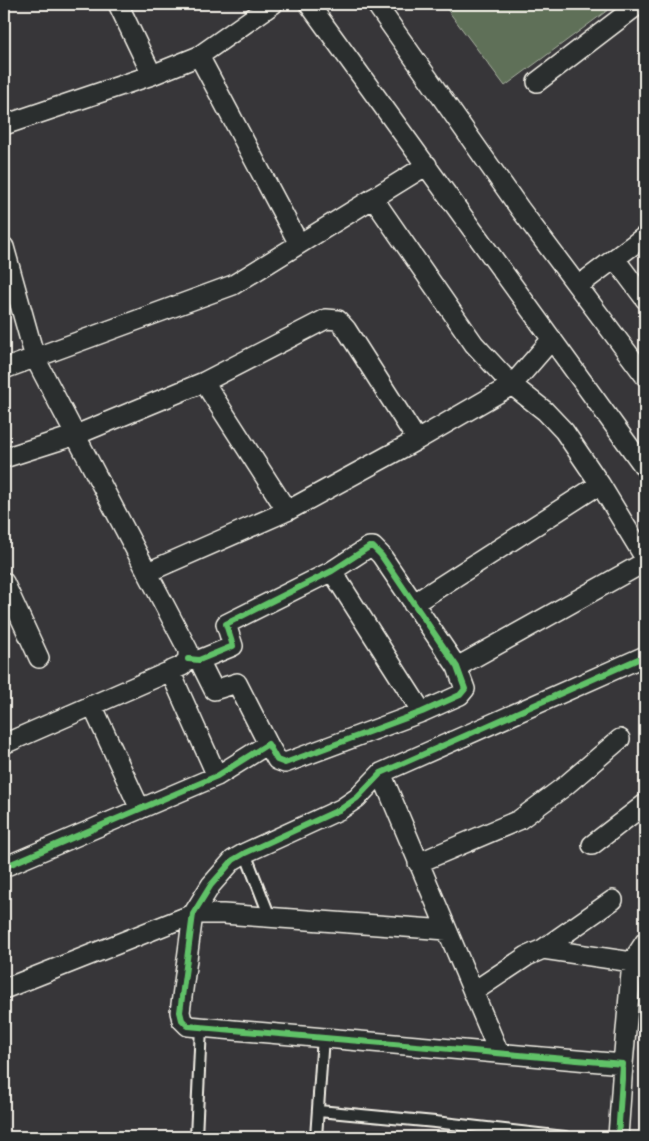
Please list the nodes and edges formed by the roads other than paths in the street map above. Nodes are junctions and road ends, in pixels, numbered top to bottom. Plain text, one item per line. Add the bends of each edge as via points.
1 (118, 4) edge
2 (273, 4) edge
3 (309, 4) edge
4 (376, 4) edge
5 (639, 4) edge
6 (199, 56) junction
7 (152, 75) junction
8 (537, 82) dead end
9 (4, 125) edge
10 (427, 165) junction
11 (373, 198) junction
12 (645, 236) edge
13 (299, 244) junction
14 (4, 247) edge
15 (615, 258) junction
16 (578, 286) junction
17 (645, 299) edge
18 (552, 339) junction
19 (36, 358) junction
20 (4, 369) edge
21 (645, 376) edge
22 (204, 382) junction
23 (512, 385) junction
24 (76, 435) junction
25 (417, 440) junction
26 (4, 458) edge
27 (645, 468) edge
28 (600, 484) junction
29 (288, 510) junction
30 (645, 558) edge
31 (645, 562) edge
32 (332, 571) junction
33 (148, 572) junction
34 (6, 592) edge
35 (413, 604) junction
36 (645, 656) edge
37 (39, 658) dead end
38 (193, 660) junction
39 (457, 667) junction
40 (170, 671) junction
41 (92, 705) junction
42 (422, 712) junction
43 (620, 739) dead end
44 (4, 744) edge
45 (268, 744) junction
46 (381, 774) junction
47 (217, 776) junction
48 (645, 804) edge
49 (140, 809) junction
50 (592, 845) dead end
51 (246, 853) junction
52 (418, 862) junction
53 (4, 867) edge
54 (613, 900) dead end
55 (193, 914) junction
56 (270, 917) junction
57 (447, 930) junction
58 (645, 942) edge
59 (543, 949) junction
60 (632, 962) junction
61 (4, 988) edge
62 (473, 992) junction
63 (201, 1027) junction
64 (323, 1038) junction
65 (499, 1053) junction
66 (623, 1064) junction
67 (319, 1111) junction
68 (196, 1137) edge
69 (316, 1137) edge
70 (565, 1137) edge
71 (618, 1137) edge

1 - 7 street
2 - 6 street
3 - 10 street
4 - 16 street
5 - 8 street
6 - 7 street
6 - 13 street
7 - 9 street
10 - 11 street
10 - 18 street
11 - 13 street
11 - 23 street via 474,344
12 - 15 street
13 - 19 street via 233,285
14 - 19 street
15 - 16 street
15 - 17 street
16 - 21 street
18 - 23 street
18 - 27 street
19 - 20 street
19 - 24 street
22 - 24 street
22 - 25 street via 326,319 338,320
22 - 29 street
23 - 25 street
23 - 28 street via 564,431
24 - 26 street
24 - 33 street
25 - 29 street
28 - 30 street
28 - 35 street
29 - 33 street
31 - 39 street
32 - 35 street via 373,547
32 - 38 street via 226,624 233,646
32 - 42 street
33 - 38 street
34 - 37 street
35 - 39 street
36 - 46 street
38 - 40 street
38 - 45 street via 214,690 237,683
39 - 42 street via 465,689 460,695
40 - 41 street
40 - 47 street
41 - 44 street
41 - 49 street
42 - 45 street via 285,764 277,760
43 - 52 street via 519,820
45 - 47 street
46 - 51 street via 341,809
46 - 52 street
47 - 49 street
48 - 50 street
49 - 53 street
51 - 55 street via 232,860 222,871
51 - 56 lane
52 - 57 street
54 - 59 street
55 - 56 street
55 - 61 street
55 - 63 street via 180,1012 188,1026
56 - 57 street
57 - 62 street
58 - 60 street
59 - 60 street
59 - 62 street
60 - 66 street
62 - 65 street
63 - 64 street
63 - 68 lane
64 - 65 street
64 - 67 lane
65 - 66 street
66 - 71 street
67 - 69 lane
67 - 70 lane

